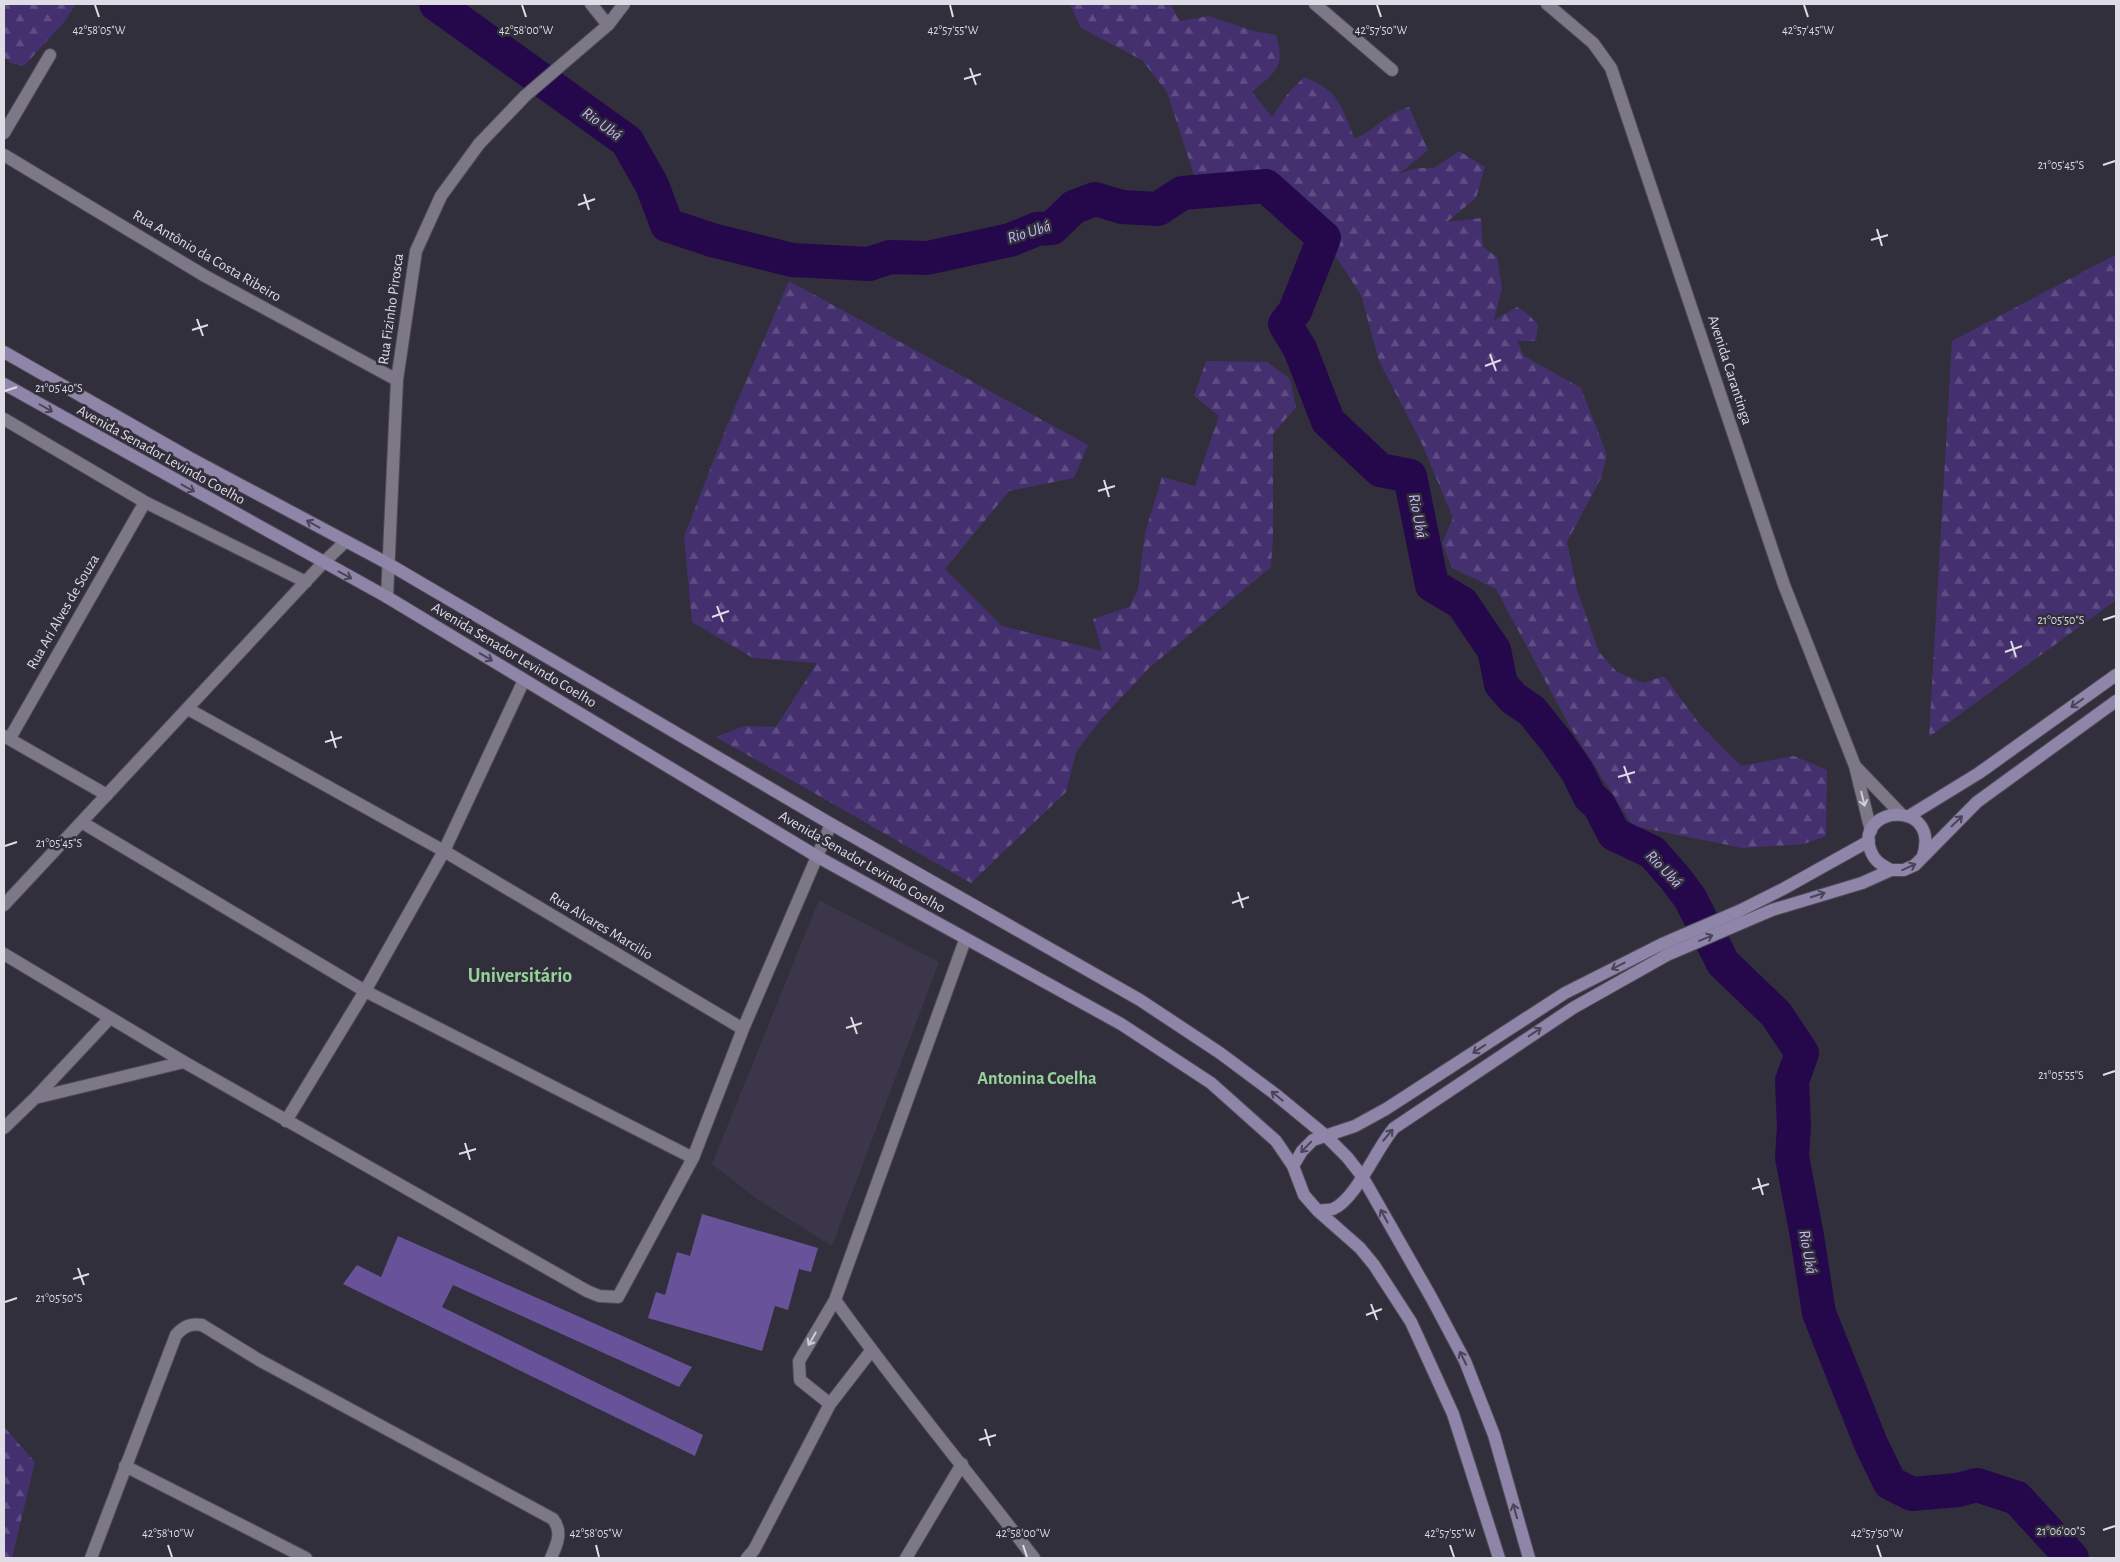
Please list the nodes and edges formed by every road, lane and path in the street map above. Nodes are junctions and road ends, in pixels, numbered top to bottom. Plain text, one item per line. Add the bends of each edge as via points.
1 (591, 4) edge
2 (624, 4) edge
3 (1315, 4) edge
4 (1547, 4) edge
5 (608, 24) junction
6 (50, 55) dead end
7 (1392, 70) dead end
8 (4, 133) edge
9 (4, 155) edge
10 (4, 352) edge
11 (397, 380) junction
12 (4, 384) edge
13 (4, 419) edge
14 (145, 502) junction
15 (345, 542) junction
16 (323, 563) junction
17 (387, 563) junction
18 (306, 582) junction
19 (387, 597) junction
20 (2116, 675) edge
21 (524, 680) junction
22 (2116, 701) edge
23 (188, 709) junction
24 (7, 737) edge
25 (1855, 766) junction
26 (107, 795) junction
27 (1905, 815) junction
28 (83, 823) junction
29 (831, 824) junction
30 (1870, 836) junction
31 (444, 851) junction
32 (1923, 856) junction
33 (818, 857) junction
34 (1891, 870) junction
35 (4, 905) edge
36 (1742, 916) junction
37 (965, 940) junction
38 (1664, 949) junction
39 (4, 954) edge
40 (365, 991) junction
41 (110, 1018) junction
42 (743, 1029) junction
43 (184, 1062) junction
44 (35, 1098) junction
45 (286, 1121) junction
46 (4, 1128) edge
47 (1326, 1136) junction
48 (693, 1158) junction
49 (1293, 1166) junction
50 (1362, 1176) junction
51 (1318, 1210) junction
52 (834, 1300) junction
53 (871, 1350) junction
54 (830, 1404) junction
55 (962, 1464) junction
56 (124, 1466) junction
57 (91, 1558) edge
58 (306, 1558) edge
59 (551, 1558) edge
60 (748, 1558) edge
61 (906, 1558) edge
62 (1034, 1558) edge
63 (1499, 1558) edge
64 (1528, 1558) edge

1 - 5 street
2 - 5 street, Rua Fizinho Pirosca
3 - 7 street
4 - 25 street, Avenida Carantinga via 1593,43 1611,68 1784,585
5 - 11 street, Rua Fizinho Pirosca via 525,96 479,144 441,196 416,251
6 - 8 street
9 - 11 street, Rua Antônio da Costa Ribeiro via 205,276
15 -> 10 street
11 - 17 street, Rua Fizinho Pirosca
12 -> 16 street, Avenida Senador Levindo Coelho
13 - 14 street
14 - 18 street
14 - 24 street, Rua Ari Alves de Souza
15 - 16 street
15 - 17 street
16 - 18 street
16 -> 19 street, Avenida Senador Levindo Coelho
17 - 19 street, Rua Fizinho Pirosca
17 - 29 street
18 - 23 street
19 -> 21 street, Avenida Senador Levindo Coelho
20 -> 27 street via 1979,773
21 - 31 street
21 - 33 street, Avenida Senador Levindo Coelho
32 -> 22 street via 1977,802
23 - 26 street
23 - 31 street, Rua Alvares Marcilio
24 - 26 street
25 - 27 street, Avenida Carantinga
25 -> 30 street, Avenida Carantinga
26 - 28 street
27 - 30 street via 1883,817
27 - 32 street via 1919,823 1925,833 1927,844
28 - 35 street
28 - 40 street
29 - 33 street
47 -> 29 street via 1220,1053 1140,1000
30 - 34 street via 1871,854 1879,865
30 - 36 street
31 - 40 street
31 - 42 street, Rua Alvares Marcilio
34 -> 32 street via 1904,870
33 - 37 street, Avenida Senador Levindo Coelho
33 - 42 street
36 -> 34 street via 1862,883
36 - 38 street
37 - 49 street, Avenida Senador Levindo Coelho via 1121,1024 1211,1083 1276,1141
37 - 52 street
38 -> 47 street via 1565,993 1386,1109 1355,1126
50 -> 38 street via 1382,1141 1394,1128
39 - 41 street
40 - 45 street
40 - 48 street
41 - 43 street
41 - 44 street
42 - 48 street
43 - 44 street
43 - 45 street
44 - 46 street
45 - 48 street via 599,1296 618,1297
47 -> 49 street via 1307,1144
47 - 50 street
49 - 51 street, Avenida Senador Levindo Coelho via 1300,1189
50 - 51 street via 1342,1203 1332,1209
64 -> 50 street via 1494,1435 1464,1361
51 - 63 street, Avenida Senador Levindo Coelho via 1360,1248 1411,1322 1453,1414
52 - 53 street
52 -> 54 street via 798,1367 800,1380
53 - 54 street
53 - 55 street
54 - 60 street
55 - 61 street
55 - 62 street
56 - 57 street
56 - 58 street
56 - 59 street via 176,1335 194,1323 553,1519 559,1535

